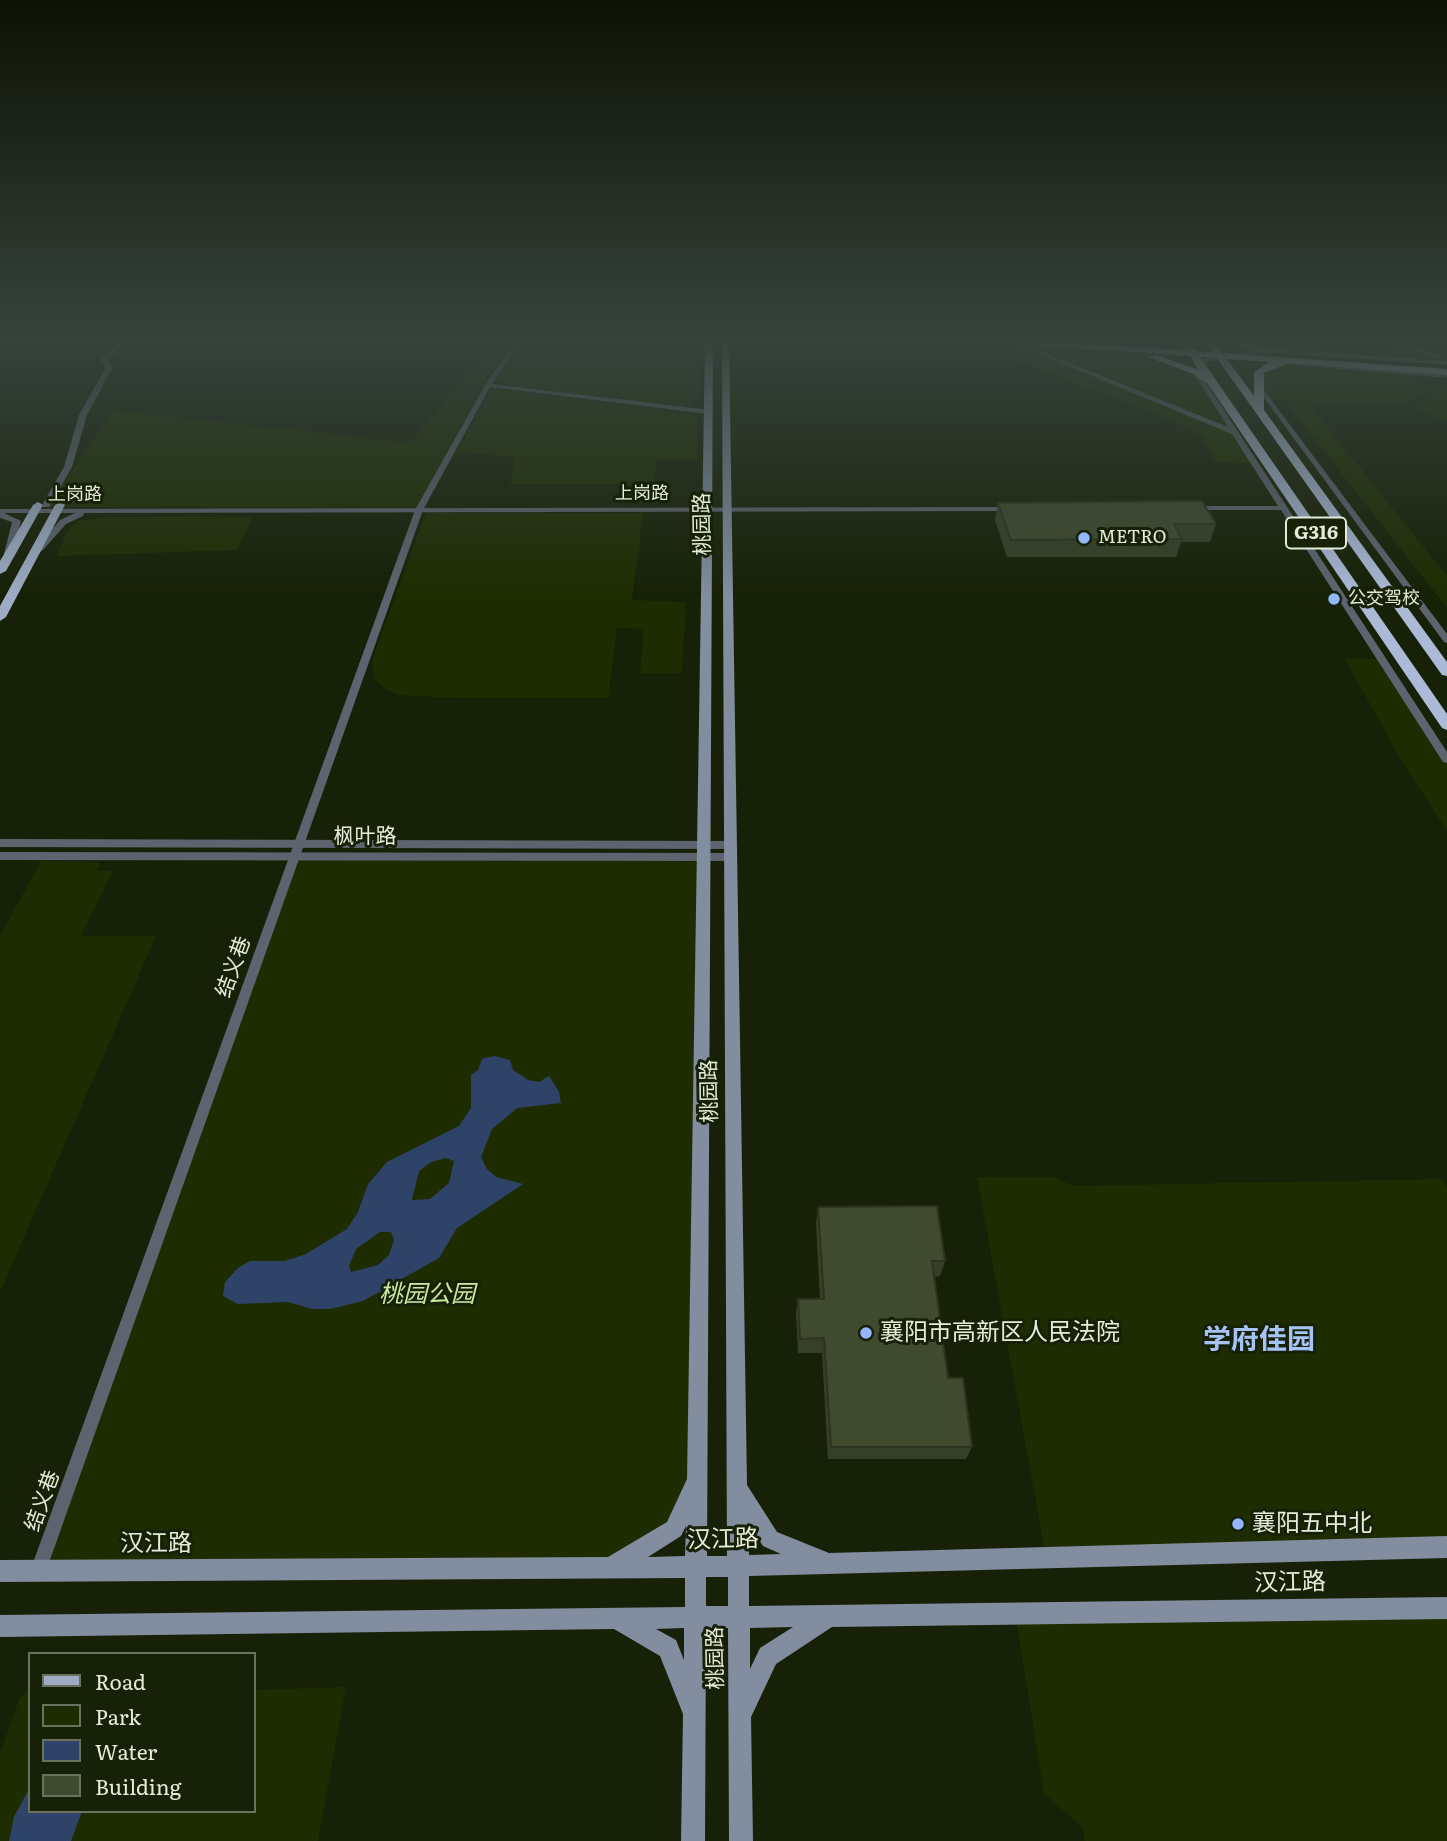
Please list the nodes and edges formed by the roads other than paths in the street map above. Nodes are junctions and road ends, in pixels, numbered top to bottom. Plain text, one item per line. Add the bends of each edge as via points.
1 (80, 427) edge
2 (465, 427) edge
3 (710, 427) edge
4 (720, 427) edge
5 (1220, 427) edge
6 (1231, 427) edge
7 (1243, 427) edge
8 (1271, 427) edge
9 (1288, 427) edge
10 (1235, 433) junction
11 (1184, 504) edge
12 (0, 505) edge
13 (1021, 506) edge
14 (1282, 506) junction
15 (47, 507) junction
16 (420, 507) junction
17 (689, 507) junction
18 (717, 507) junction
19 (746, 507) junction
20 (1173, 508) edge
21 (97, 511) junction
22 (0, 513) edge
23 (29, 563) junction
24 (3, 567) edge
25 (0, 617) edge
26 (1447, 640) edge
27 (1447, 671) edge
28 (1447, 725) edge
29 (1447, 760) edge
30 (0, 843) edge
31 (297, 850) junction
32 (705, 850) junction
33 (730, 851) junction
34 (0, 856) edge
35 (698, 1477) junction
36 (737, 1487) junction
37 (1447, 1546) edge
38 (827, 1563) junction
39 (738, 1566) junction
40 (611, 1567) junction
41 (697, 1567) junction
42 (0, 1571) edge
43 (38, 1571) junction
44 (1447, 1608) edge
45 (830, 1616) junction
46 (697, 1617) junction
47 (739, 1617) junction
48 (616, 1618) junction
49 (0, 1626) edge
50 (740, 1716) junction
51 (695, 1718) junction
52 (693, 1841) edge
53 (741, 1841) edge

1 - 15 street via 68,467
2 - 16 street, 结义巷
3 - 18 main road, 桃园路
4 - 18 main road, 桃园路
5 - 10 street
6 - 10 street
7 - 28 highway, G316
8 - 27 highway, G316
9 - 26 street
10 - 14 street
11 - 14 street
12 - 15 street, 上岗路
13 - 19 street, 上岗路
14 - 20 street
14 - 29 street
15 - 16 street, 上岗路
15 - 21 street, 上岗路
15 - 22 street, 上岗路
15 - 23 main road
15 - 24 main road
16 - 17 street, 上岗路
16 - 21 street, 上岗路
16 - 31 street, 结义巷
17 - 18 street
17 - 18 street, 上岗路
18 - 19 street
18 - 19 street, 上岗路
18 - 32 main road, 桃园路
18 - 33 main road, 桃园路
21 - 23 street via 63,522
22 - 24 street via 17,521
23 - 25 main road
30 - 31 street, 枫叶路
31 - 32 street, 枫叶路
31 - 34 street, 枫叶路
31 - 43 street, 结义巷
32 - 33 street, 枫叶路
32 - 35 main road, 桃园路
33 - 36 main road, 桃园路
35 - 40 main road via 674,1529
35 - 41 main road, 桃园路
36 - 38 main road via 770,1539
36 - 39 main road, 桃园路
37 - 38 main road, 汉江路
38 - 39 main road, 汉江路
39 - 41 main road, 汉江路
39 - 47 main road, 桃园路
40 - 41 main road, 汉江路
40 - 43 main road, 汉江路
41 - 46 main road, 桃园路
42 - 43 main road, 汉江路
44 - 45 main road, 汉江路
45 - 47 main road, 汉江路
45 - 50 main road via 768,1656
46 - 47 main road, 汉江路
46 - 48 main road, 汉江路
46 - 51 main road, 桃园路
47 - 50 main road, 桃园路
48 - 49 main road, 汉江路
48 - 51 main road via 668,1648
50 - 53 main road, 桃园路
51 - 52 main road, 桃园路

